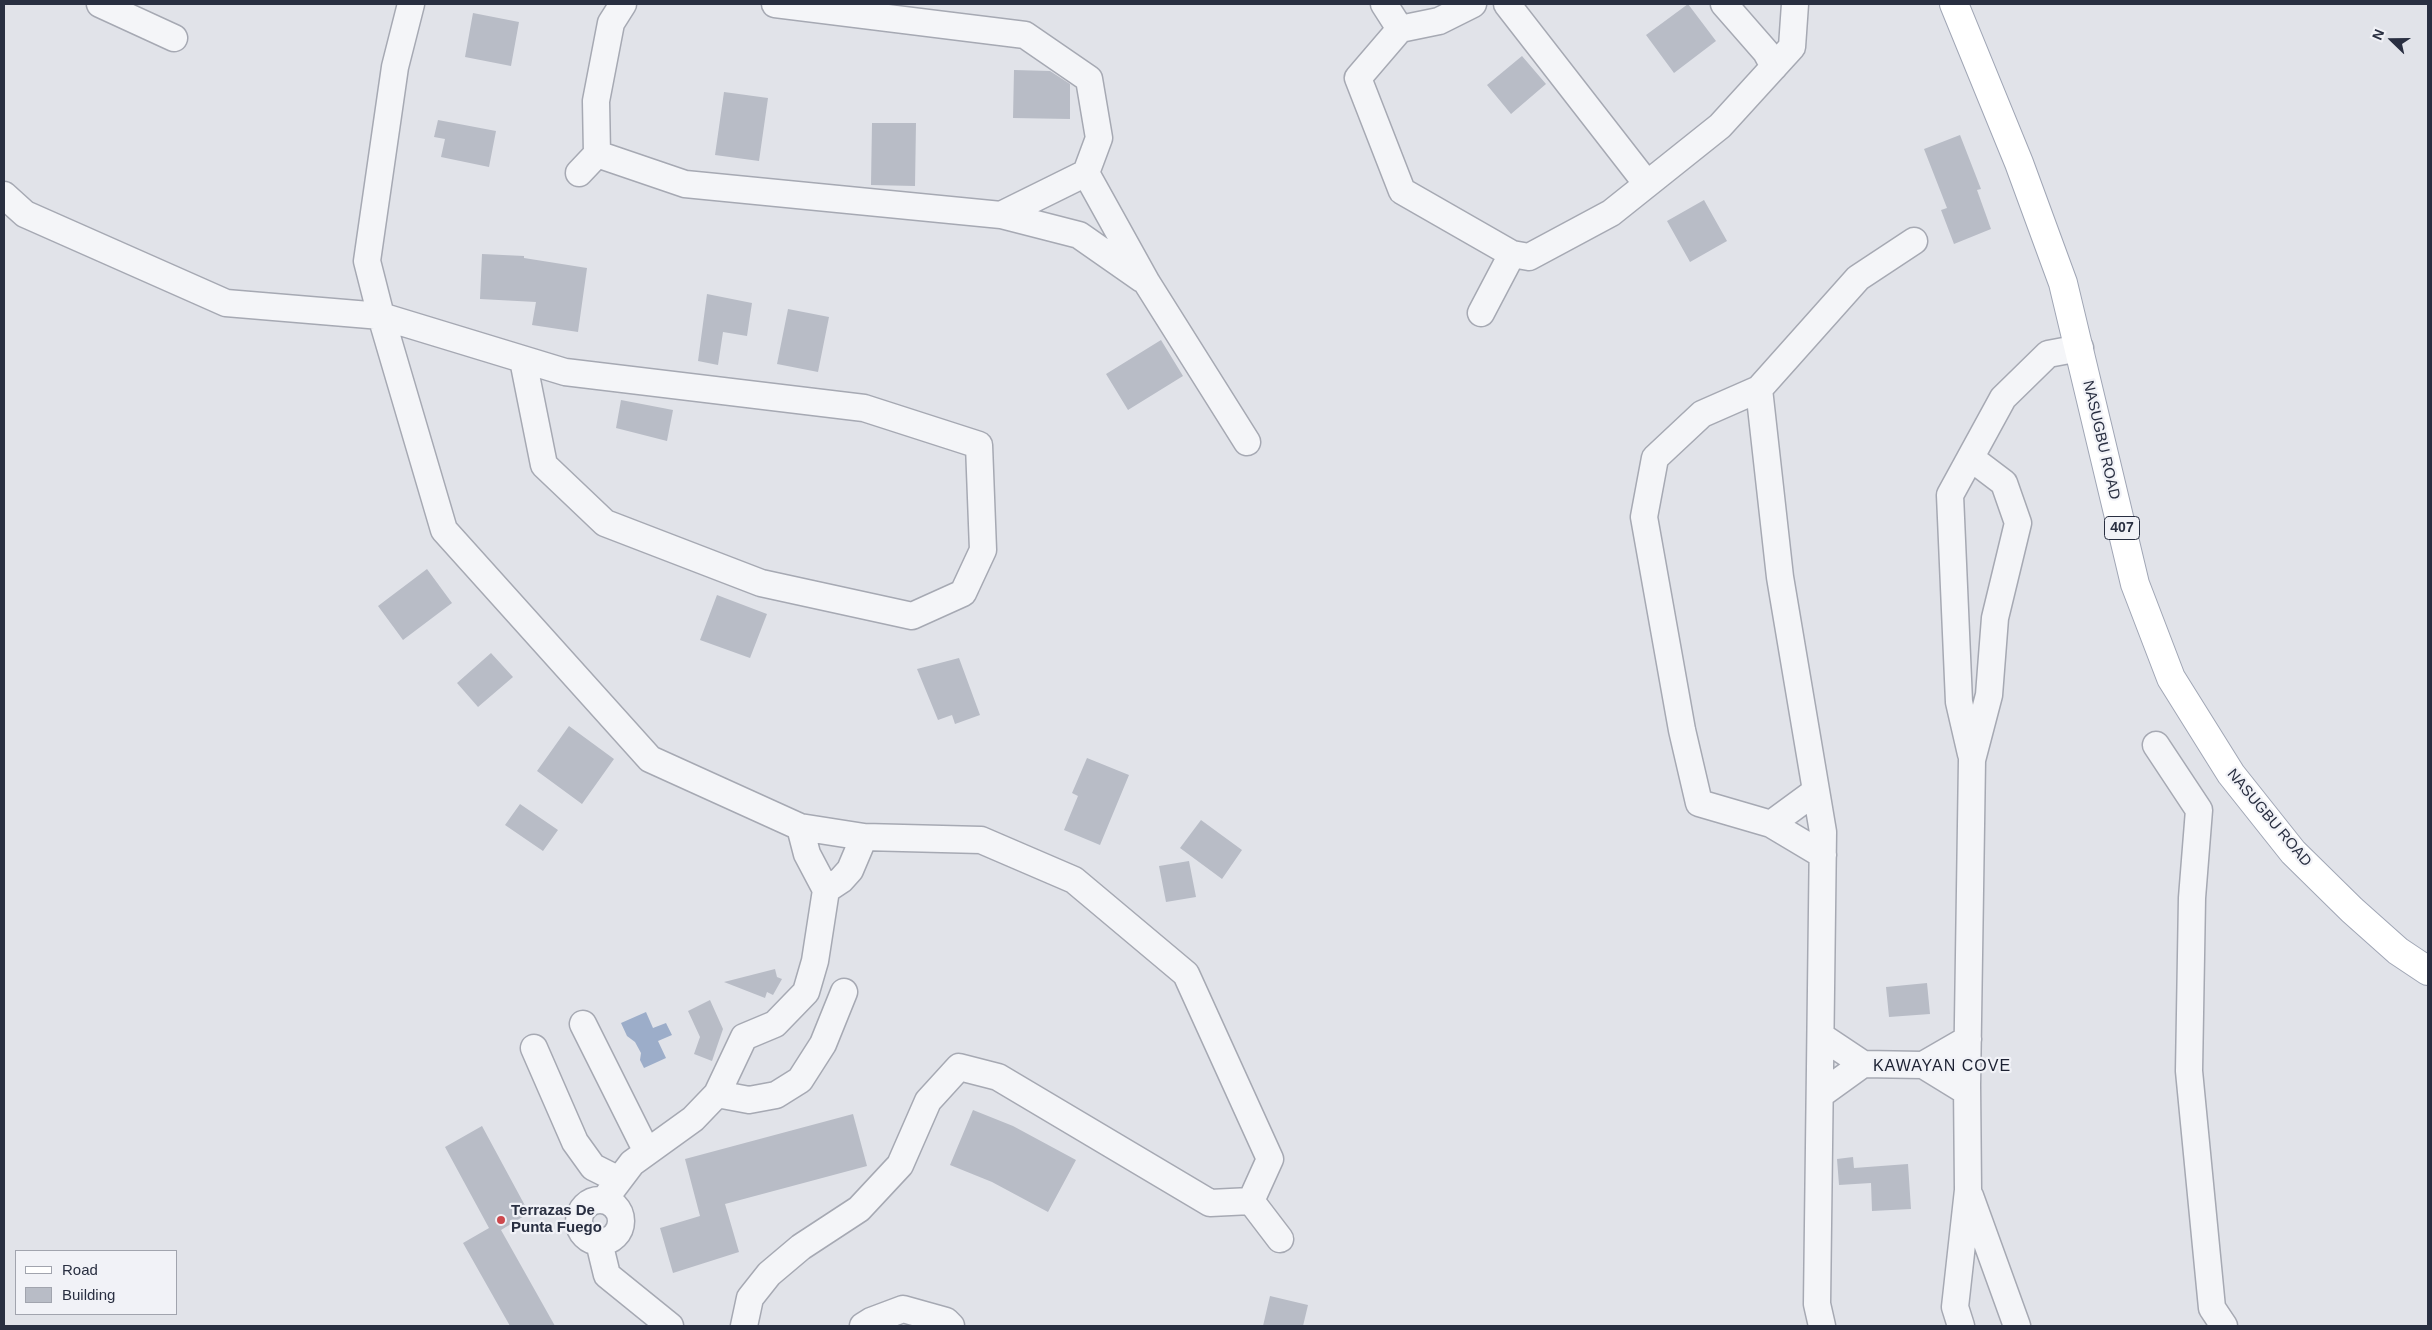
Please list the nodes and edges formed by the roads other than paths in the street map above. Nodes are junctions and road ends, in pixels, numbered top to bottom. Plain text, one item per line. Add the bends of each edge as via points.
1 (100, 4) edge
2 (412, 4) edge
3 (623, 4) edge
4 (775, 4) edge
5 (1384, 4) edge
6 (1473, 4) edge
7 (1507, 4) edge
8 (1724, 4) edge
9 (1795, 4) edge
10 (1954, 4) edge
11 (1400, 29) junction
12 (174, 38) dead end
13 (1774, 67) junction
14 (596, 154) junction
15 (579, 173) dead end
16 (1086, 173) junction
17 (1647, 184) junction
18 (4, 195) edge
19 (1001, 215) junction
20 (1914, 241) dead end
21 (1512, 254) junction
22 (1147, 283) junction
23 (1481, 313) dead end
24 (381, 316) junction
25 (2080, 348) junction
26 (523, 360) junction
27 (1759, 389) junction
28 (1247, 442) dead end
29 (1971, 458) junction
30 (1995, 618) junction
31 (1956, 622) junction
32 (2156, 745) dead end
33 (1972, 760) junction
34 (1816, 791) junction
35 (1771, 824) junction
36 (800, 827) junction
37 (864, 837) junction
38 (1823, 855) junction
39 (826, 890) junction
40 (2428, 970) edge
41 (844, 992) dead end
42 (583, 1024) dead end
43 (1820, 1036) junction
44 (1968, 1039) junction
45 (534, 1048) dead end
46 (1863, 1064) junction
47 (1924, 1065) junction
48 (1967, 1092) junction
49 (718, 1094) junction
50 (1820, 1095) junction
51 (647, 1152) junction
52 (611, 1190) junction
53 (1968, 1190) junction
54 (1251, 1200) junction
55 (1280, 1239) dead end
56 (670, 1326) edge
57 (744, 1326) edge
58 (863, 1326) edge
59 (951, 1326) edge
60 (1822, 1326) edge
61 (1961, 1326) edge
62 (2017, 1326) edge
63 (2224, 1326) edge

1 - 12 street
2 - 24 street via 395,68 367,261
3 - 14 street via 611,23 596,101
4 - 16 street via 1025,35 1090,79 1099,138
5 - 11 street
6 - 11 street via 1439,21
7 - 17 street
8 - 13 street via 1766,52
9 - 13 street via 1792,47
10 - 25 main road, NASUGBU ROAD / 407 via 2019,163 2063,283
11 - 21 street via 1358,78 1402,190
13 - 17 street via 1720,126
14 - 15 street
14 - 19 street via 685,184
16 - 19 street
16 - 22 street
17 - 21 street via 1611,213 1529,257
18 - 24 street via 25,214 226,303
19 - 22 street via 1079,236
20 - 27 street via 1858,278
21 - 23 street
22 - 28 street
24 - 26 street
24 - 36 street via 444,530 650,759
25 - 29 street via 2048,354 2003,398
25 - 40 main road, NASUGBU ROAD / 407 via 2135,584 2171,678 2231,774 2293,852 2398,951
26 - 26 street via 565,372 864,408 979,445 984,550 963,593 912,616 761,583 605,523 544,466
27 - 34 street via 1780,577
27 - 35 street via 1702,414 1655,458 1644,517 1682,730 1699,803
29 - 30 street via 2004,483 2018,523
29 - 31 street via 1950,495
30 - 31 street
30 - 33 street via 1989,695
31 - 33 street via 1959,702
32 - 63 street via 2200,810 2192,898 2189,1071 2212,1308
33 - 44 street
34 - 35 street
34 - 38 street via 1823,832
35 - 38 street
36 - 37 street
36 - 39 street via 807,854
37 - 39 street via 850,870
37 - 54 street via 981,840 1074,880 1186,974 1270,1160
38 - 43 street
39 - 49 street via 816,962 806,992 775,1024 744,1037
41 - 49 street via 823,1044 800,1080 776,1095 749,1100
42 - 51 street
43 - 46 street
43 - 50 street
44 - 47 street
44 - 48 street
45 - 52 street via 576,1142
46 - 47 street
46 - 50 street
47 - 48 street
48 - 53 street
49 - 51 street via 693,1119
50 - 60 street via 1817,1304
51 - 52 street via 632,1163
52 - 56 street via 621,1221 614,1236 599,1242 607,1275
53 - 61 street via 1955,1306
53 - 62 street
54 - 55 street
54 - 57 street via 1210,1204 998,1077 959,1068 928,1102 900,1165 859,1209 801,1247 769,1274 750,1298
58 - 59 street via 902,1309 946,1321

